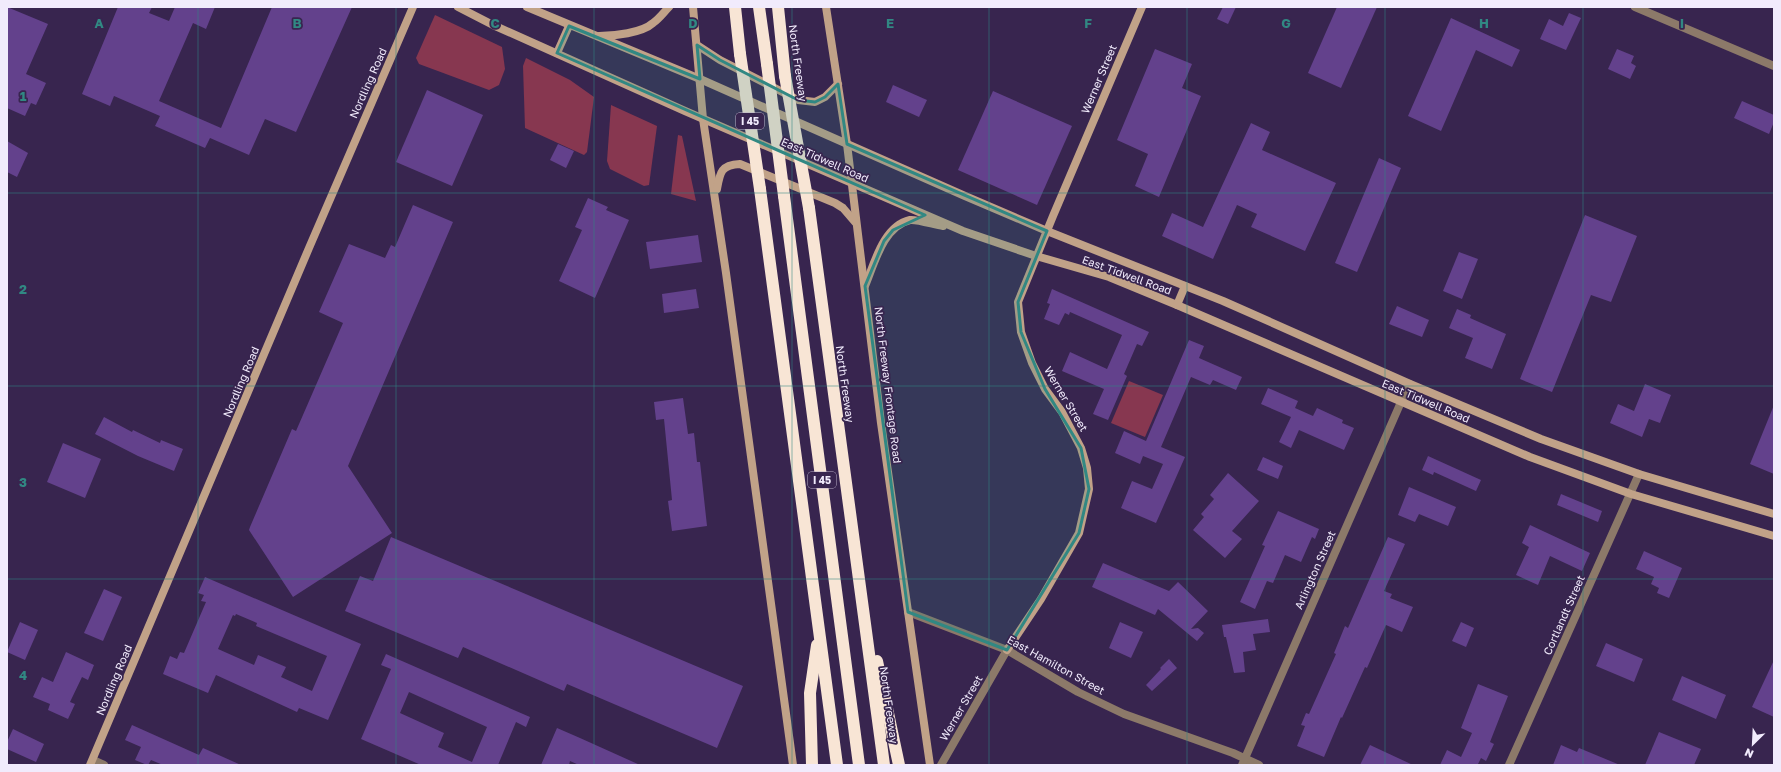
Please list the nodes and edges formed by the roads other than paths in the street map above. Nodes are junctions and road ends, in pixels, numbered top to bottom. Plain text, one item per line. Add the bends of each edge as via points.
1 (413, 7) edge
2 (458, 7) edge
3 (527, 7) edge
4 (669, 7) edge
5 (693, 7) edge
6 (735, 7) edge
7 (759, 7) edge
8 (778, 7) edge
9 (826, 7) edge
10 (1142, 7) edge
11 (1635, 7) edge
12 (569, 26) junction
13 (594, 36) junction
14 (697, 45) junction
15 (557, 53) junction
16 (1774, 66) edge
17 (700, 79) junction
18 (838, 84) junction
19 (703, 119) junction
20 (847, 144) junction
21 (851, 183) junction
22 (716, 198) junction
23 (856, 222) junction
24 (963, 231) junction
25 (1047, 231) junction
26 (1036, 256) junction
27 (865, 286) junction
28 (1185, 286) junction
29 (1177, 305) junction
30 (1410, 384) junction
31 (1401, 402) junction
32 (1640, 474) junction
33 (1631, 494) junction
34 (1774, 514) edge
35 (1774, 536) edge
36 (858, 573) junction
37 (908, 612) junction
38 (820, 630) junction
39 (1007, 650) junction
40 (92, 762) edge
41 (1243, 762) edge
42 (104, 765) edge
43 (792, 765) edge
44 (812, 765) edge
45 (837, 765) edge
46 (859, 765) edge
47 (884, 765) edge
48 (899, 765) edge
49 (930, 765) edge
50 (941, 765) edge
51 (1259, 765) edge
52 (1509, 765) edge

1 - 40 main road, Nordling Road
2 - 15 main road, East Tidwell Road
3 - 12 main road, East Tidwell Road
4 - 13 main road via 653,24 643,28 614,36
5 - 14 main road
6 - 38 highway, I 45, bridge
7 - 46 highway, I 45, bridge
8 - 36 highway, North Freeway / I 45, bridge via 785,76 809,208
9 - 18 main road, North Freeway Frontage Road
10 - 25 main road, Werner Street
11 - 16 street
12 - 13 main road, East Tidwell Road
12 - 15 main road
13 - 17 main road, East Tidwell Road
14 - 17 main road
14 - 18 main road via 720,60 798,100 815,102 825,98
15 - 19 main road, East Tidwell Road
17 - 19 main road
17 - 20 main road, East Tidwell Road
18 - 20 main road, North Freeway Frontage Road
19 - 21 main road, East Tidwell Road
19 - 22 main road
20 - 21 main road, North Freeway Frontage Road
20 - 25 main road, East Tidwell Road
21 - 23 main road, North Freeway Frontage Road
21 - 24 main road, East Tidwell Road
22 - 23 main road via 719,175 723,169 730,164 740,164 835,203
22 - 43 main road
23 - 27 main road, North Freeway Frontage Road
24 - 26 main road, East Tidwell Road
24 - 27 main road via 911,220 901,223 884,241
25 - 26 main road, Werner Street
25 - 28 main road, East Tidwell Road
26 - 29 main road, East Tidwell Road via 1108,278
26 - 39 main road, Werner Street via 1018,302 1021,332 1032,364 1081,448 1087,468 1089,489 1079,534
27 - 37 main road, North Freeway Frontage Road via 882,431
28 - 29 main road
28 - 30 main road, East Tidwell Road
29 - 31 main road, East Tidwell Road
30 - 31 street, Arlington Street
30 - 32 main road, East Tidwell Road via 1541,439
31 - 33 main road, East Tidwell Road via 1530,457
31 - 41 street, Arlington Street
32 - 33 street, Cortlandt Street
32 - 34 main road, East Tidwell Road
33 - 35 main road, East Tidwell Road
33 - 52 street, Cortlandt Street
36 - 47 highway, North Freeway / I 45
36 - 48 highway
37 - 39 street, East Hamilton Street
37 - 49 main road, North Freeway Frontage Road
38 - 44 highway via 810,694
38 - 45 highway, I 45
39 - 41 street, East Hamilton Street via 1078,692 1124,714
39 - 50 street, Werner Street
40 - 42 street
41 - 51 street, East Hamilton Street

